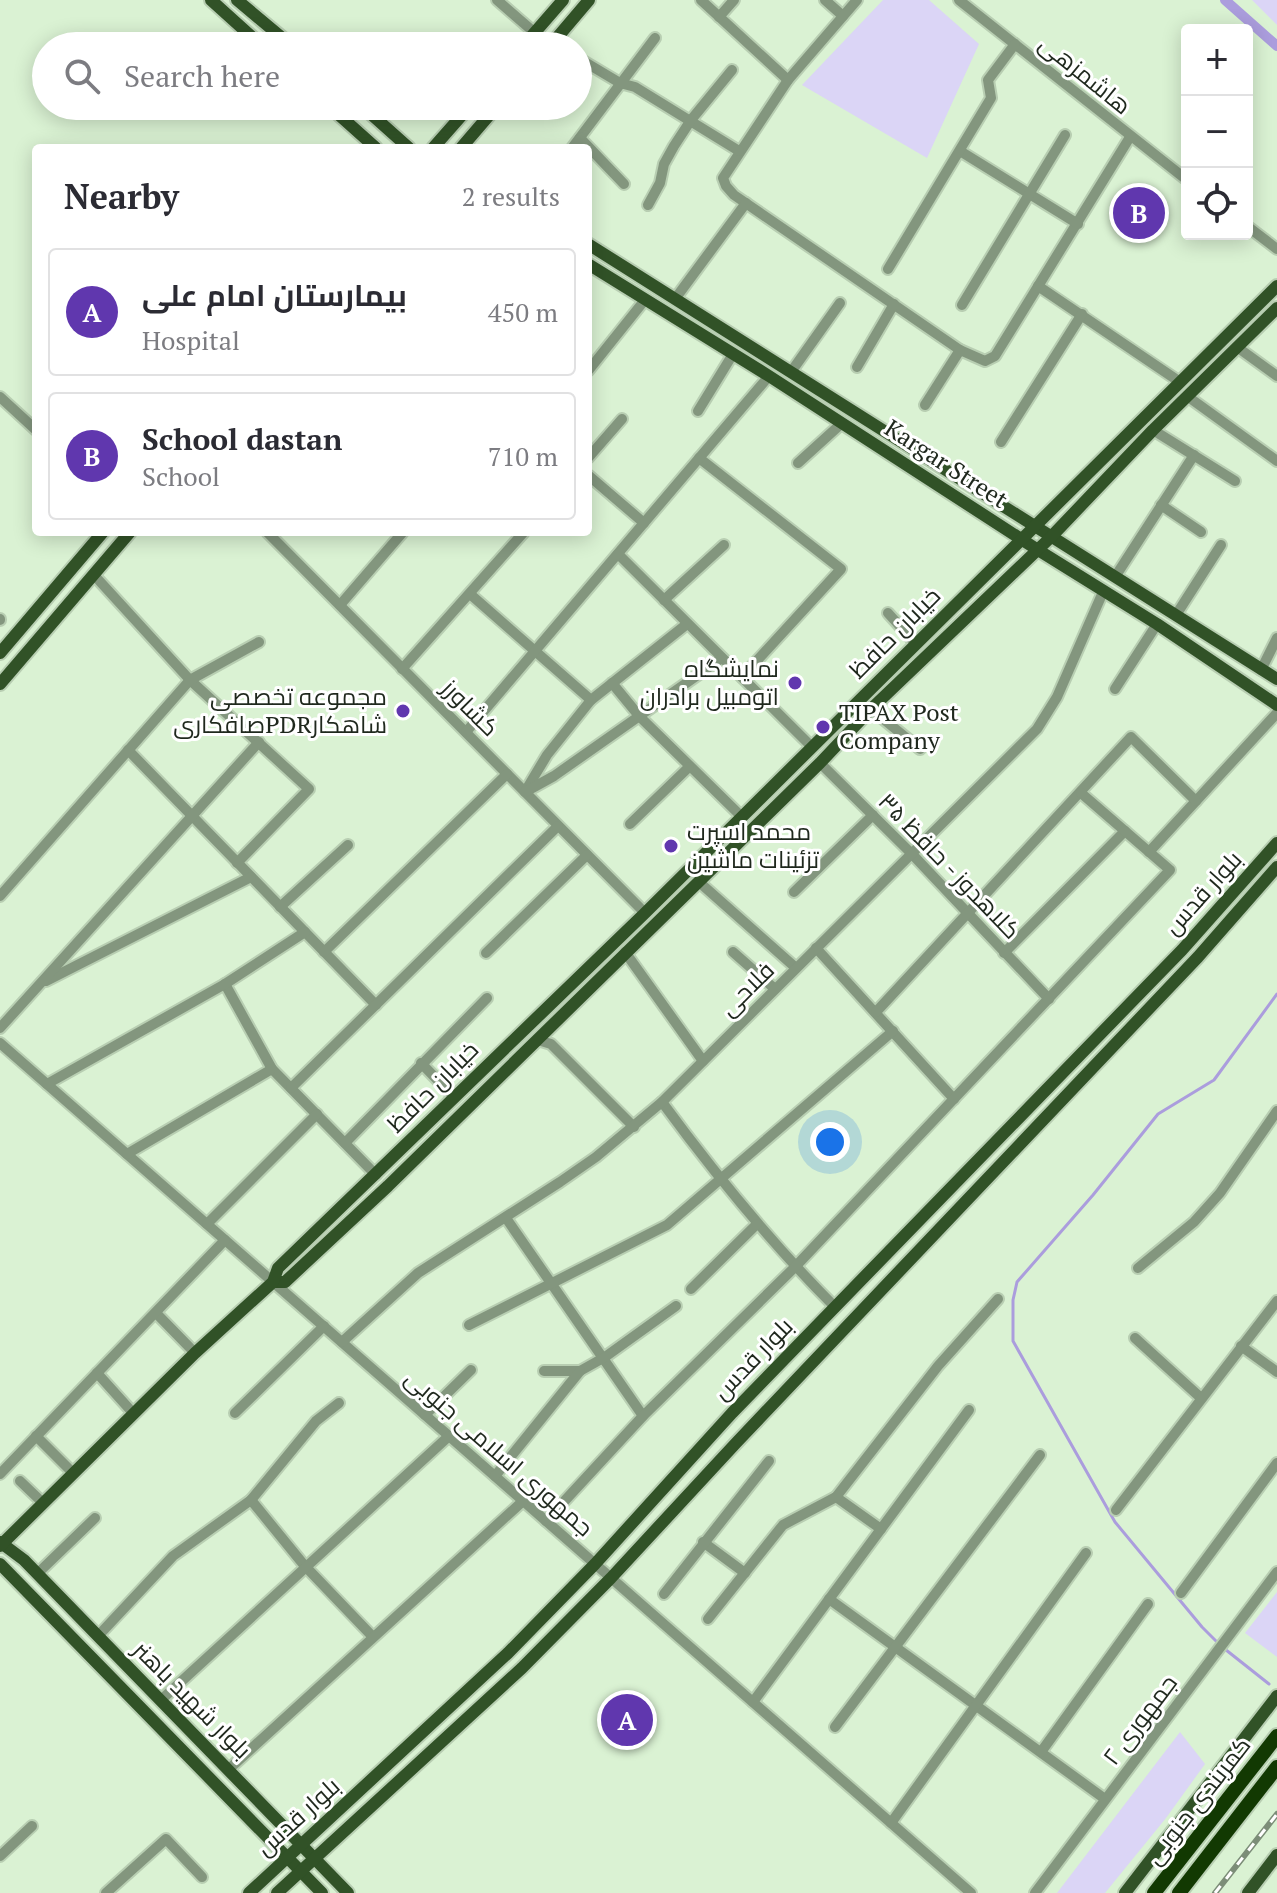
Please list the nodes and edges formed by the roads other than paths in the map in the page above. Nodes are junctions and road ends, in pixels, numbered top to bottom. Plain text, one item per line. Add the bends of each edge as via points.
1 (211, 0) edge
2 (237, 0) edge
3 (497, 0) edge
4 (563, 0) edge
5 (589, 0) edge
6 (701, 0) edge
7 (734, 0) edge
8 (825, 0) edge
9 (857, 0) edge
10 (959, 0) edge
11 (843, 16) junction
12 (719, 17) junction
13 (246, 32) edge
14 (275, 32) edge
15 (534, 32) edge
16 (536, 32) edge
17 (564, 32) edge
18 (655, 38) dead end
19 (1015, 44) junction
20 (592, 66) edge
21 (732, 70) dead end
22 (788, 80) junction
23 (620, 83) junction
24 (345, 120) edge
25 (377, 120) edge
26 (458, 120) edge
27 (485, 120) edge
28 (691, 120) junction
29 (1065, 135) dead end
30 (1130, 137) junction
31 (580, 138) junction
32 (372, 144) edge
33 (404, 144) edge
34 (437, 144) edge
35 (464, 144) edge
36 (575, 144) edge
37 (586, 144) edge
38 (592, 151) edge
39 (739, 151) junction
40 (960, 151) junction
41 (1181, 175) edge
42 (624, 184) dead end
43 (1031, 194) junction
44 (746, 203) junction
45 (648, 205) dead end
46 (1078, 224) junction
47 (1253, 231) edge
48 (592, 247) edge
49 (1277, 249) edge
50 (592, 267) edge
51 (888, 269) dead end
52 (654, 286) junction
53 (1038, 286) junction
54 (1277, 286) edge
55 (675, 299) junction
56 (644, 301) junction
57 (840, 303) dead end
58 (894, 304) junction
59 (962, 305) dead end
60 (1277, 308) edge
61 (1082, 314) junction
62 (1237, 347) junction
63 (960, 350) junction
64 (733, 354) junction
65 (592, 366) edge
66 (857, 367) dead end
67 (791, 372) junction
68 (769, 376) junction
69 (1277, 376) edge
70 (1180, 382) junction
71 (1187, 396) junction
72 (0, 397) edge
73 (925, 405) dead end
74 (698, 411) dead end
75 (622, 419) dead end
76 (842, 423) junction
77 (32, 426) edge
78 (1153, 430) junction
79 (1001, 442) dead end
80 (592, 453) edge
81 (1194, 455) junction
82 (699, 458) junction
83 (1277, 461) edge
84 (798, 463) dead end
85 (592, 478) edge
86 (1235, 481) dead end
87 (1161, 505) junction
88 (644, 523) junction
89 (1035, 526) junction
90 (1201, 532) dead end
91 (100, 536) edge
92 (127, 536) edge
93 (271, 536) edge
94 (400, 536) edge
95 (521, 536) edge
96 (1051, 537) junction
97 (1022, 539) junction
98 (724, 545) dead end
99 (1221, 545) dead end
100 (1038, 550) junction
101 (618, 554) junction
102 (94, 575) junction
103 (1115, 577) junction
104 (1103, 592) junction
105 (470, 594) junction
106 (664, 600) junction
107 (340, 605) junction
108 (888, 613) dead end
109 (1176, 615) junction
110 (687, 624) junction
111 (1157, 624) junction
112 (1277, 638) edge
113 (259, 642) dead end
114 (916, 644) junction
115 (535, 651) junction
116 (0, 653) edge
117 (722, 658) junction
118 (402, 669) junction
119 (1261, 670) junction
120 (742, 677) junction
121 (1277, 679) edge
122 (190, 680) junction
123 (612, 683) junction
124 (0, 684) edge
125 (1115, 689) dead end
126 (591, 700) junction
127 (1277, 705) edge
128 (871, 709) junction
129 (1277, 713) edge
130 (640, 717) junction
131 (466, 732) junction
132 (259, 742) junction
133 (812, 747) junction
134 (920, 749) dead end
135 (128, 750) junction
136 (820, 763) junction
137 (689, 767) junction
138 (507, 774) junction
139 (525, 792) junction
140 (1081, 793) junction
141 (1196, 801) junction
142 (873, 815) junction
143 (192, 816) junction
144 (742, 817) junction
145 (630, 824) dead end
146 (558, 826) junction
147 (1125, 831) junction
148 (716, 843) junction
149 (1277, 843) edge
150 (348, 845) dead end
151 (1149, 852) junction
152 (727, 854) junction
153 (912, 854) junction
154 (587, 855) junction
155 (237, 863) junction
156 (1277, 867) edge
157 (251, 877) junction
158 (699, 882) junction
159 (794, 892) dead end
160 (0, 896) edge
161 (280, 907) junction
162 (645, 913) junction
163 (966, 913) junction
164 (305, 932) junction
165 (816, 948) junction
166 (324, 952) junction
167 (625, 952) junction
168 (733, 952) dead end
169 (486, 953) dead end
170 (1004, 953) junction
171 (796, 968) junction
172 (40, 984) junction
173 (225, 984) junction
174 (775, 989) junction
175 (563, 991) junction
176 (487, 998) dead end
177 (1049, 999) junction
178 (575, 1003) junction
179 (376, 1005) junction
180 (876, 1012) junction
181 (0, 1028) edge
182 (893, 1031) junction
183 (538, 1040) junction
184 (0, 1043) edge
185 (703, 1061) junction
186 (421, 1063) junction
187 (272, 1069) junction
188 (47, 1084) junction
189 (291, 1088) junction
190 (454, 1097) junction
191 (954, 1099) junction
192 (662, 1102) junction
193 (1277, 1111) edge
194 (317, 1114) junction
195 (634, 1127) junction
196 (345, 1143) junction
197 (127, 1154) junction
198 (376, 1175) junction
199 (720, 1180) junction
200 (506, 1218) junction
201 (920, 1218) junction
202 (207, 1224) junction
203 (757, 1224) junction
204 (936, 1233) junction
205 (225, 1240) junction
206 (795, 1267) junction
207 (1138, 1268) dead end
208 (273, 1282) junction
209 (551, 1282) junction
210 (691, 1289) dead end
211 (998, 1299) dead end
212 (1277, 1301) edge
213 (676, 1306) dead end
214 (834, 1306) junction
215 (156, 1313) junction
216 (469, 1325) dead end
217 (324, 1326) junction
218 (1135, 1338) dead end
219 (342, 1342) junction
220 (1241, 1346) junction
221 (195, 1353) junction
222 (605, 1357) junction
223 (471, 1370) dead end
224 (544, 1371) dead end
225 (580, 1371) junction
226 (1277, 1372) edge
227 (97, 1373) junction
228 (1201, 1398) junction
229 (339, 1403) dead end
230 (969, 1410) dead end
231 (133, 1413) junction
232 (235, 1413) dead end
233 (425, 1415) junction
234 (643, 1416) junction
235 (36, 1436) junction
236 (449, 1436) junction
237 (1040, 1455) dead end
238 (769, 1461) dead end
239 (1277, 1463) edge
240 (73, 1473) junction
241 (0, 1474) edge
242 (495, 1476) junction
243 (20, 1481) dead end
244 (836, 1497) junction
245 (251, 1500) junction
246 (523, 1501) junction
247 (43, 1503) junction
248 (1116, 1510) dead end
249 (95, 1518) dead end
250 (546, 1521) junction
251 (881, 1529) junction
252 (703, 1542) junction
253 (1, 1544) edge
254 (1086, 1553) dead end
255 (0, 1564) edge
256 (595, 1564) junction
257 (304, 1565) junction
258 (1277, 1572) edge
259 (745, 1573) junction
260 (37, 1574) junction
261 (611, 1578) junction
262 (1181, 1593) dead end
263 (664, 1594) dead end
264 (829, 1599) junction
265 (1148, 1604) dead end
266 (708, 1619) dead end
267 (98, 1636) junction
268 (373, 1637) junction
269 (896, 1647) junction
270 (508, 1653) junction
271 (522, 1668) junction
272 (1277, 1696) edge
273 (161, 1700) junction
274 (753, 1702) junction
275 (976, 1705) junction
276 (835, 1727) dead end
277 (192, 1732) junction
278 (1277, 1736) edge
279 (177, 1745) junction
280 (1041, 1752) junction
281 (1277, 1767) edge
282 (229, 1769) junction
283 (1105, 1799) junction
284 (891, 1823) junction
285 (32, 1826) dead end
286 (302, 1843) junction
287 (1277, 1855) edge
288 (0, 1856) edge
289 (287, 1857) junction
290 (316, 1858) junction
291 (301, 1870) junction
292 (202, 1877) dead end
293 (106, 1893) edge
294 (249, 1893) edge
295 (277, 1893) edge
296 (322, 1893) edge
297 (348, 1893) edge
298 (971, 1893) edge
299 (1035, 1893) edge
300 (1125, 1893) edge
301 (1154, 1893) edge
302 (1179, 1893) edge
303 (1248, 1893) edge

1 - 13 main road
2 - 14 main road
3 - 15 street
4 - 16 main road
5 - 17 main road
6 - 12 street
7 - 12 street
8 - 11 street
9 - 11 street
10 - 19 street, هاشمزهی
11 - 22 street
12 - 22 street
18 - 23 street
19 - 30 street, هاشمزهی
19 - 40 street via 988,80 991,98
20 - 23 street
21 - 28 street
22 - 39 street
23 - 28 street
23 - 31 street
24 - 32 main road
25 - 33 main road
26 - 34 main road
27 - 35 main road
28 - 39 street
28 - 45 street via 664,164
29 - 43 street
30 - 41 street, هاشمزهی
30 - 46 street
31 - 36 street
31 - 37 street
38 - 42 street
39 - 44 street via 723,178
40 - 43 street
40 - 51 street
43 - 46 street
43 - 59 street
44 - 55 street
44 - 58 street
46 - 53 street
47 - 49 street
48 - 52 main road, Kargar Street
50 - 56 main road, Kargar Street
52 - 55 main road, Kargar Street
52 - 56 main road
53 - 61 street
53 - 63 street via 995,356 985,361
54 - 70 main road, خیابان حافظ
55 - 67 main road, Kargar Street
56 - 64 main road, Kargar Street
56 - 65 street
57 - 67 street
58 - 63 street
58 - 66 street
60 - 62 main road, خیابان حافظ
61 - 70 street
61 - 79 street
62 - 69 street
62 - 71 main road, خیابان حافظ
63 - 73 street
64 - 68 main road, Kargar Street
64 - 74 street
67 - 89 main road, Kargar Street
68 - 76 main road, Kargar Street
68 - 82 street
70 - 89 main road, خیابان حافظ
71 - 78 main road, خیابان حافظ
71 - 83 street
72 - 77 street
75 - 80 street
76 - 84 street
76 - 97 main road, Kargar Street
78 - 81 street
78 - 96 main road, خیابان حافظ
81 - 86 street
81 - 87 street
82 - 88 street
82 - 120 street via 841,569
85 - 88 street
87 - 90 street
87 - 103 street
88 - 101 street
89 - 96 main road, Kargar Street
89 - 97 main road, خیابان حافظ
91 - 116 main road
92 - 102 main road
93 - 107 street, کشاورز
94 - 107 street
95 - 105 street
96 - 100 main road, خیابان حافظ
96 - 103 main road, Kargar Street
97 - 100 main road, Kargar Street
97 - 114 main road, خیابان حافظ
98 - 106 street
99 - 109 street
100 - 104 main road, Kargar Street
100 - 128 main road, خیابان حافظ
101 - 106 street
101 - 115 street
102 - 122 street
102 - 124 main road
103 - 109 main road, Kargar Street
104 - 111 main road, Kargar Street
104 - 153 street, فلاحی via 1057,697 1037,729
105 - 115 street
105 - 118 street
106 - 110 street
107 - 118 street, کشاورز
108 - 114 street
109 - 119 main road, Kargar Street
110 - 117 street
110 - 123 street
111 - 125 street
111 - 127 main road, Kargar Street
112 - 119 street
113 - 122 street
114 - 133 main road, خیابان حافظ
115 - 126 street
115 - 131 street
117 - 120 street
117 - 130 street
118 - 131 street, کشاورز
119 - 121 main road, Kargar Street
120 - 133 street
122 - 132 street
122 - 135 street
123 - 126 street
123 - 130 street
126 - 139 street
128 - 134 street
128 - 136 main road, خیابان حافظ
129 - 141 street
130 - 137 street
130 - 139 street
131 - 138 street, کشاورز
132 - 143 street
132 - 155 street via 309,789
133 - 144 main road, خیابان حافظ
135 - 143 street
135 - 160 street
136 - 142 street, کلاهدوز - حافظ ۳۵
136 - 152 main road, خیابان حافظ
137 - 144 street
137 - 145 street
138 - 139 street, کشاورز
138 - 166 street
139 - 146 street, کشاورز
140 - 141 street via 1131,737
140 - 147 street
140 - 163 street
141 - 151 street
142 - 153 street, کلاهدوز - حافظ ۳۵
142 - 159 street
143 - 155 street
143 - 172 street
144 - 148 main road, خیابان حافظ
146 - 154 street, کشاورز
146 - 179 street
147 - 151 street
147 - 170 street
148 - 152 main road
148 - 162 main road, خیابان حافظ
149 - 201 main road, بلوار قدس via 1182,950
150 - 161 street
151 - 177 street via 1170,870
152 - 158 main road, خیابان حافظ
153 - 163 street, کلاهدوز - حافظ ۳۵
153 - 165 street, فلاحی
154 - 162 street, کشاورز
154 - 169 street
155 - 157 street
156 - 204 main road, بلوار قدس
157 - 161 street
157 - 172 street
158 - 167 main road, خیابان حافظ
158 - 171 street
161 - 164 street
162 - 175 main road, خیابان حافظ
163 - 170 street, کلاهدوز - حافظ ۳۵
163 - 180 street
164 - 166 street
164 - 173 street
165 - 171 street, فلاحی
165 - 180 street
166 - 179 street
167 - 178 main road, خیابان حافظ
167 - 185 street
168 - 174 street
170 - 177 street, کلاهدوز - حافظ ۳۵
171 - 174 street, فلاحی
172 - 181 street
173 - 187 street
173 - 188 street
174 - 185 street, فلاحی
175 - 178 main road
175 - 190 main road, خیابان حافظ
176 - 186 street
177 - 191 street
178 - 183 main road, خیابان حافظ
179 - 189 street
180 - 182 street
182 - 191 street
182 - 199 street
183 - 195 street via 551,1044
183 - 208 main road, خیابان حافظ via 285,1282
184 - 188 street, جمهوری اسلامی جنوبی
185 - 192 street, فلاحی
186 - 190 street
186 - 196 street
187 - 189 street
187 - 197 street
188 - 197 street, جمهوری اسلامی جنوبی
189 - 194 street
190 - 198 main road, خیابان حافظ
191 - 206 street
192 - 195 street, فلاحی
192 - 199 street
193 - 207 street via 1220,1193
194 - 196 street
194 - 202 street
195 - 200 street, فلاحی
196 - 198 street
197 - 202 street, جمهوری اسلامی جنوبی
198 - 208 main road, خیابان حافظ via 278,1268
199 - 203 street
199 - 209 street via 667,1225
200 - 209 street
200 - 219 street, فلاحی via 418,1273
201 - 204 main road
201 - 214 main road, بلوار قدس
202 - 205 street, جمهوری اسلامی جنوبی
203 - 206 street
203 - 210 street
204 - 261 main road, بلوار قدس
205 - 208 street, جمهوری اسلامی جنوبی
205 - 215 street
206 - 214 street
206 - 234 street
208 - 217 street, جمهوری اسلامی جنوبی
208 - 221 main road, خیابان حافظ
209 - 216 street
209 - 222 street
211 - 244 street via 938,1366
212 - 220 street
213 - 222 street
214 - 256 main road, بلوار قدس
215 - 221 street
215 - 227 street
217 - 219 street, جمهوری اسلامی جنوبی
217 - 232 street
218 - 228 street
219 - 233 street, جمهوری اسلامی جنوبی
220 - 226 street
220 - 228 street
221 - 231 main road, خیابان حافظ
222 - 225 street
222 - 234 street
223 - 233 street
224 - 225 street
225 - 242 street
227 - 231 street
227 - 235 street
228 - 248 street
229 - 245 street via 316,1421
230 - 251 street
231 - 240 main road, خیابان حافظ
233 - 236 street, جمهوری اسلامی جنوبی
234 - 250 street
235 - 240 street
235 - 241 street
236 - 242 street, جمهوری اسلامی جنوبی
236 - 257 street
237 - 269 street
238 - 252 street
239 - 262 street
240 - 247 main road, خیابان حافظ
242 - 246 street, جمهوری اسلامی جنوبی
243 - 247 street
244 - 251 street
244 - 259 street via 783,1525
245 - 257 street
245 - 267 street via 173,1556
246 - 250 street, جمهوری اسلامی جنوبی
246 - 268 street
247 - 253 main road, خیابان حافظ
249 - 260 street
250 - 256 street, جمهوری اسلامی جنوبی
251 - 264 street
252 - 259 street
252 - 263 street
253 - 260 main road, بلوار شهید باهنر
254 - 275 street
255 - 279 main road, بلوار شهید باهنر
256 - 261 street, جمهوری اسلامی جنوبی
256 - 270 main road, بلوار قدس
257 - 268 street
257 - 273 street
258 - 283 street, جمهوری ۲
259 - 266 street
260 - 267 main road, بلوار شهید باهنر
261 - 271 main road, بلوار قدس
261 - 274 street, جمهوری اسلامی جنوبی
264 - 269 street
264 - 274 street
265 - 280 street
267 - 273 main road, بلوار شهید باهنر
268 - 282 street
269 - 275 street
269 - 276 street
270 - 271 main road
270 - 286 main road, بلوار قدس
271 - 290 main road, بلوار قدس
272 - 300 main road
273 - 277 main road, بلوار شهید باهنر
274 - 284 street, جمهوری اسلامی جنوبی
275 - 280 street
275 - 284 street
277 - 279 main road
277 - 282 main road, بلوار شهید باهنر
278 - 301 highway, کمربندی جنوبی
279 - 289 main road, بلوار شهید باهنر
280 - 283 street
281 - 302 highway, کمربندی جنوبی
282 - 286 main road, بلوار شهید باهنر
283 - 299 street, جمهوری ۲
284 - 298 street, جمهوری اسلامی جنوبی
285 - 288 street
286 - 289 main road, بلوار قدس
286 - 290 main road, بلوار شهید باهنر
287 - 303 main road
289 - 291 main road, بلوار شهید باهنر
289 - 294 main road, بلوار قدس
290 - 291 main road, بلوار قدس
290 - 297 main road, بلوار شهید باهنر
291 - 295 main road, بلوار قدس
291 - 296 main road, بلوار شهید باهنر
292 - 293 street via 166,1839

